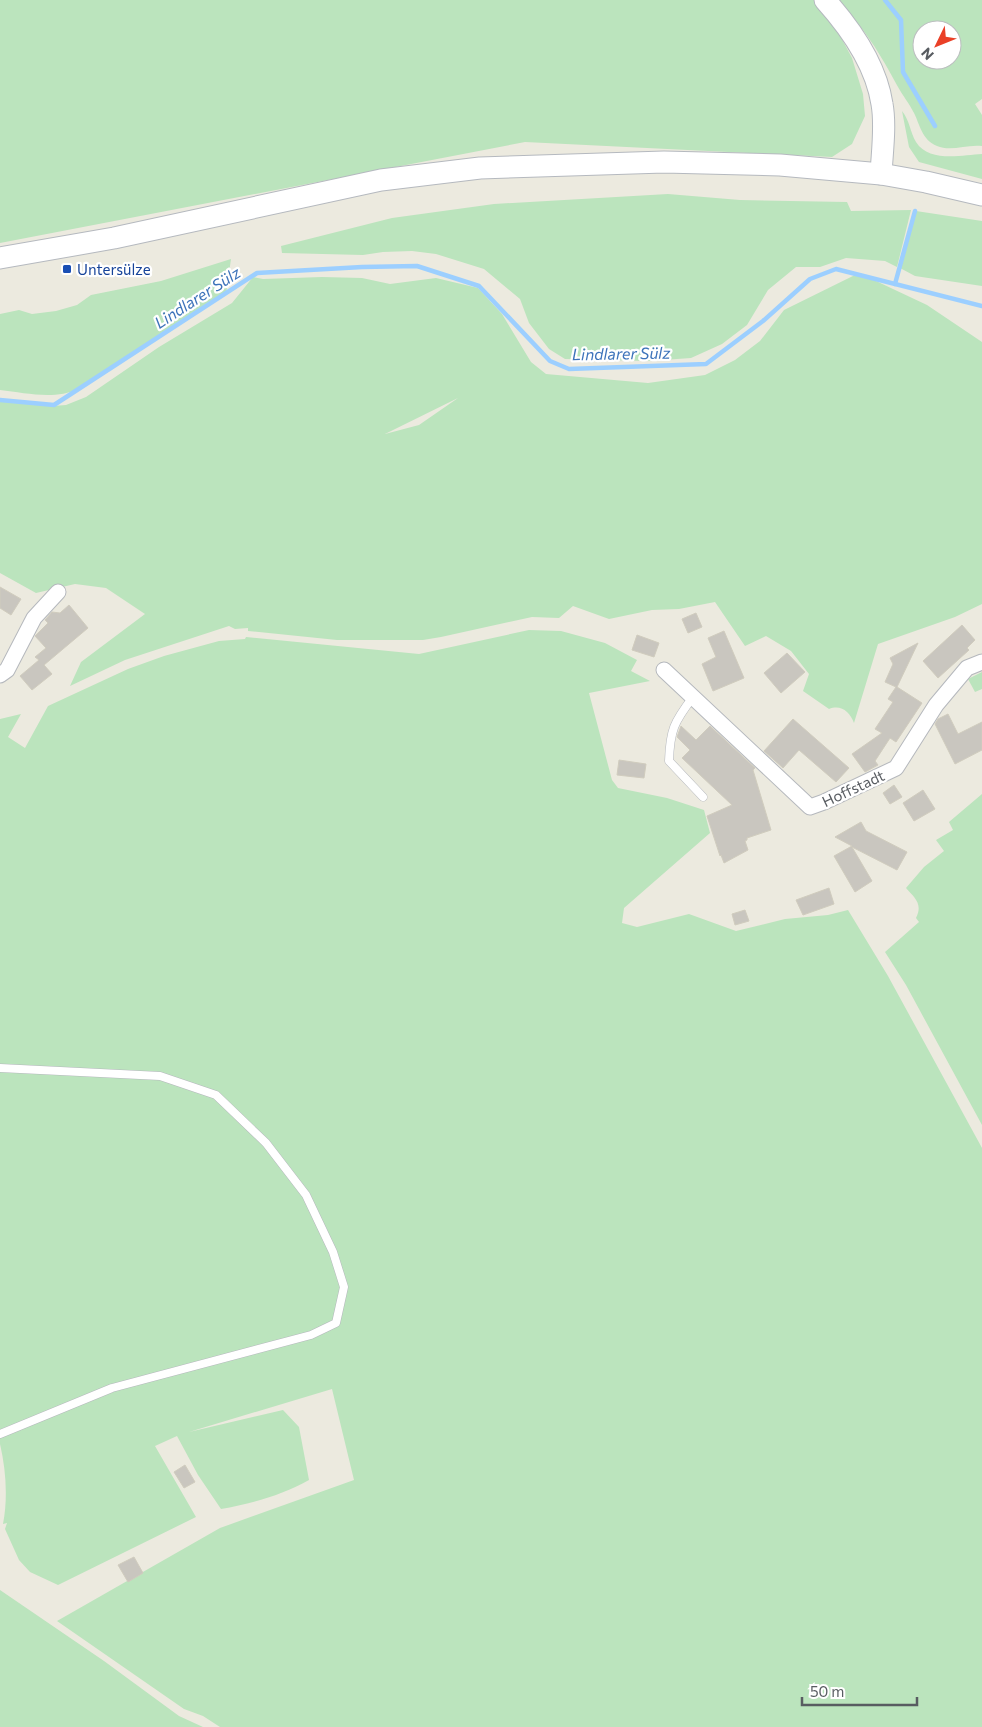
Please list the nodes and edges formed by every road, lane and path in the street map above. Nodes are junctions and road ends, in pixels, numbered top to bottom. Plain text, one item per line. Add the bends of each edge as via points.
1 (825, 0) edge
2 (880, 174) junction
3 (982, 195) edge
4 (0, 258) edge
5 (58, 592) dead end
6 (982, 662) edge
7 (664, 670) dead end
8 (0, 675) edge
9 (693, 697) junction
10 (703, 797) dead end
11 (0, 1068) edge
12 (0, 1434) edge

1 - 2 main road via 865,54 877,85 883,105
2 - 3 main road
2 - 4 main road via 780,165 664,162 445,171 381,180 141,232
5 - 8 street via 34,618 7,670
6 - 9 street, Hoffstadt via 967,668 936,704 896,768 810,807
7 - 9 street, Hoffstadt
9 - 10 lane via 679,715 670,738 669,761
11 - 12 lane via 160,1076 216,1095 266,1143 306,1195 333,1252 344,1287 336,1323 311,1335 112,1388

